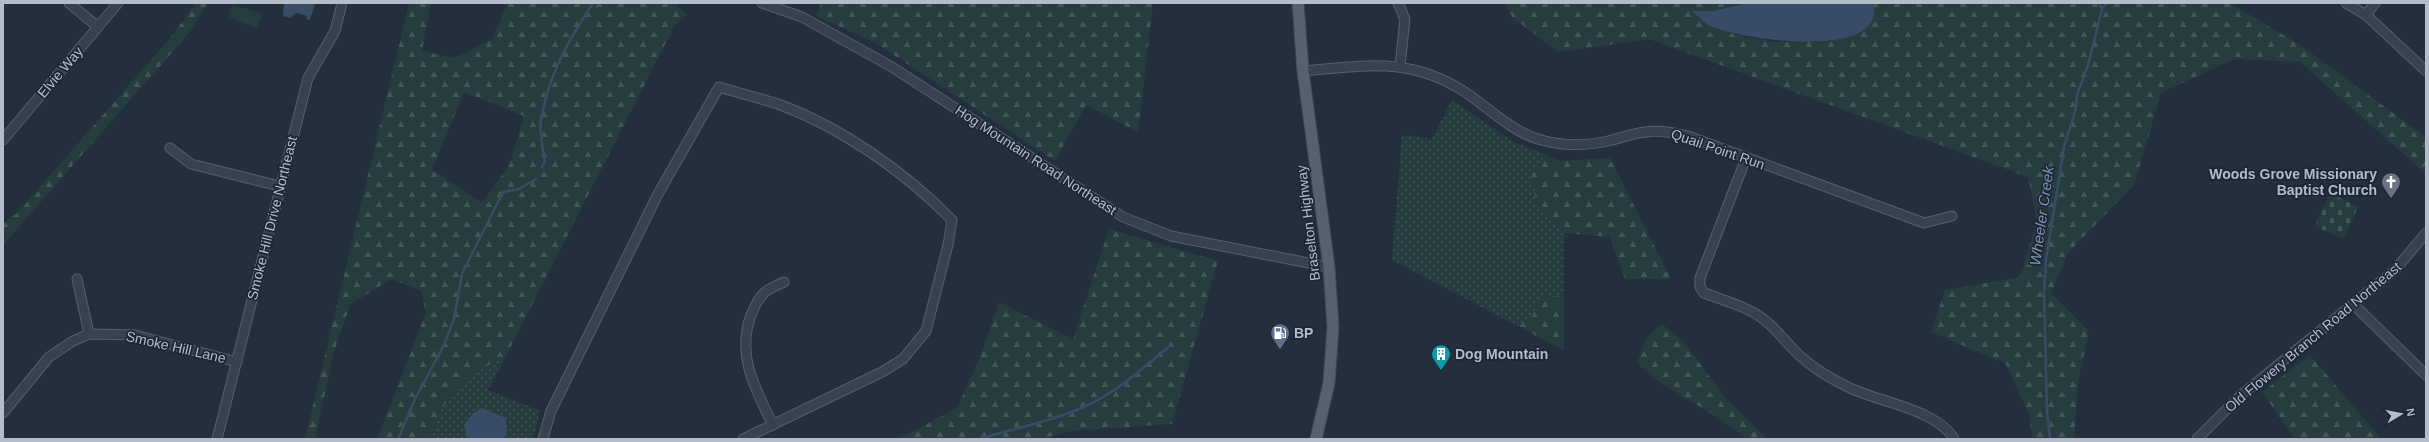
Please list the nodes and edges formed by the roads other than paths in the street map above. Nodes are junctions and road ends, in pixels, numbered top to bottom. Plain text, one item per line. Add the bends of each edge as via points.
1 (69, 3) edge
2 (118, 3) edge
3 (342, 3) edge
4 (762, 3) edge
5 (1298, 3) edge
6 (1398, 3) edge
7 (2346, 3) edge
8 (2375, 3) edge
9 (2366, 15) junction
10 (98, 27) junction
11 (1400, 66) junction
12 (2426, 71) edge
13 (1303, 72) junction
14 (4, 136) edge
15 (170, 148) dead end
16 (1746, 158) junction
17 (279, 186) junction
18 (1952, 216) dead end
19 (2426, 233) edge
20 (1329, 267) junction
21 (77, 279) dead end
22 (784, 282) dead end
23 (2354, 305) junction
24 (89, 334) junction
25 (237, 362) junction
26 (2426, 375) edge
27 (3, 413) edge
28 (773, 425) junction
29 (217, 439) edge
30 (543, 439) edge
31 (743, 439) edge
32 (1316, 439) edge
33 (1954, 439) edge
34 (2197, 439) edge

1 - 10 street
2 - 10 street, Elvie Way
3 - 17 street, Smoke Hill Drive Northeast via 335,31 308,78
4 - 20 street, Hog Mountain Road Northeast via 802,17 892,67 1124,217 1171,236
5 - 13 main road, Braselton Highway
6 - 11 street via 1405,19
7 - 9 street
8 - 9 street
9 - 12 street
10 - 14 street, Elvie Way
11 - 13 street, Quail Point Run via 1360,66
11 - 16 street, Quail Point Run via 1420,69 1440,77 1517,130 1541,140 1589,144 1645,132 1667,131 1688,136
13 - 20 main road, Braselton Highway
15 - 17 street via 191,164
16 - 18 street, Quail Point Run via 1924,223
16 - 33 street via 1700,278 1700,286 1704,293 1748,310 1767,322 1799,356 1824,375 1853,389 1932,419 1951,433
17 - 25 street, Smoke Hill Drive Northeast
19 - 23 street, Old Flowery Branch Road Northeast via 2395,270
20 - 32 main road, Braselton Highway via 1332,327 1328,383
21 - 24 street
22 - 28 street via 765,292 754,309 746,331 745,357 751,381
23 - 26 street
23 - 34 street, Old Flowery Branch Road Northeast via 2241,396
24 - 25 street, Smoke Hill Lane via 135,335
24 - 27 street, Smoke Hill Lane via 49,357
25 - 29 street, Smoke Hill Drive Northeast
28 - 30 street via 882,372 903,359 914,348 926,331 952,220 923,190 874,155 816,121 778,104 719,87 658,194 551,411
28 - 31 street

